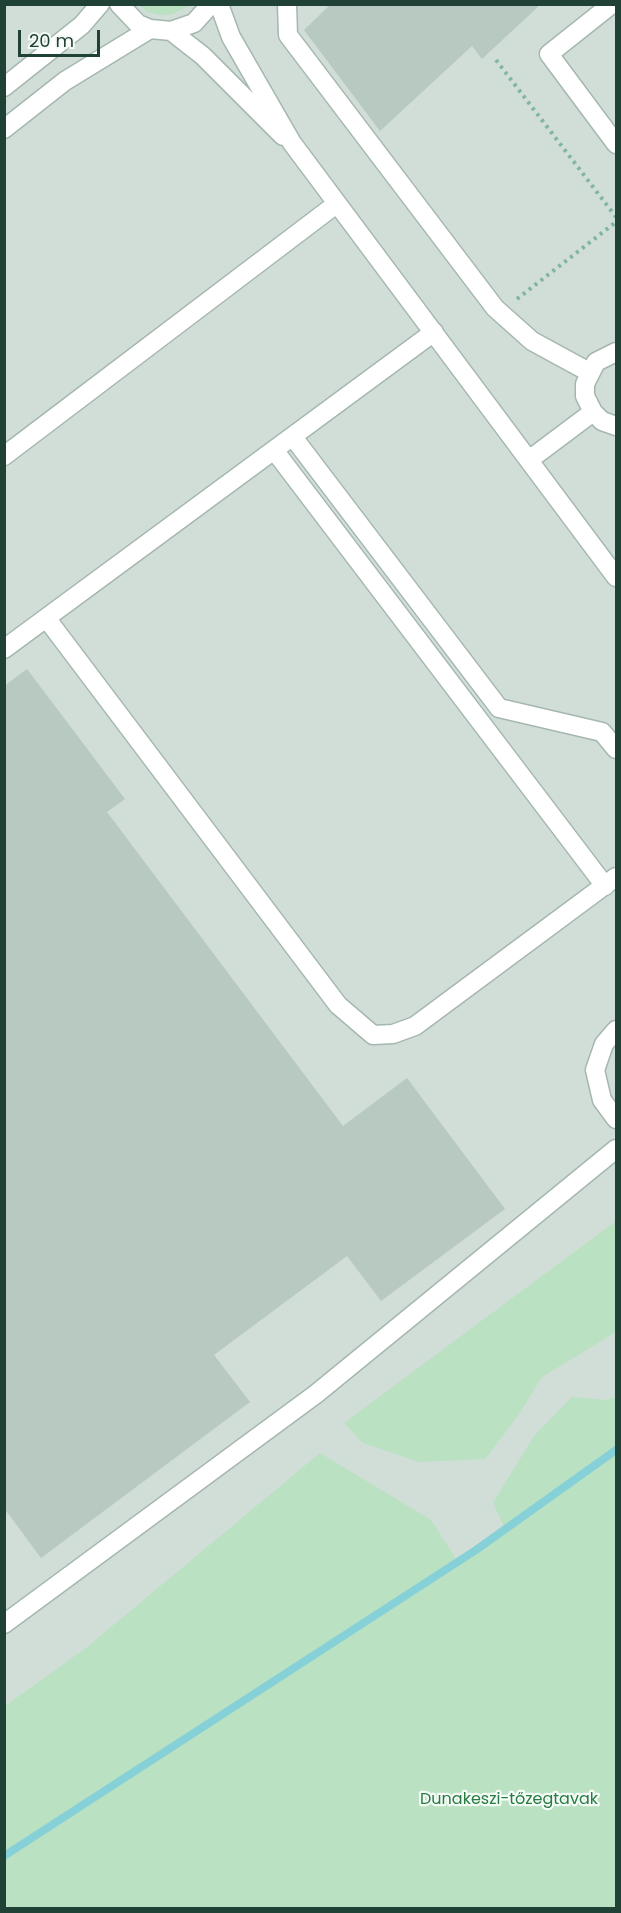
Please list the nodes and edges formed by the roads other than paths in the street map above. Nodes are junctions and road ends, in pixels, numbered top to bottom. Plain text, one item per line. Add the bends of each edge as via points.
1 (100, 4) edge
2 (119, 4) edge
3 (211, 4) edge
4 (219, 4) edge
5 (287, 4) edge
6 (612, 4) edge
7 (150, 29) junction
8 (171, 32) junction
9 (4, 87) edge
10 (4, 129) edge
11 (292, 143) junction
12 (616, 144) edge
13 (335, 205) junction
14 (434, 332) junction
15 (616, 352) edge
16 (589, 372) junction
17 (593, 412) junction
18 (616, 426) edge
19 (294, 436) junction
20 (274, 450) junction
21 (4, 456) edge
22 (529, 460) junction
23 (616, 577) edge
24 (46, 619) junction
25 (4, 649) edge
26 (616, 749) edge
27 (611, 881) edge
28 (616, 1030) edge
29 (616, 1119) edge
30 (616, 1149) edge
31 (4, 1624) edge

1 - 9 street via 82,25
2 - 7 street via 128,17
3 - 8 street via 194,23
4 - 11 street via 231,37
5 - 16 street via 288,35 501,313 532,341
6 - 12 street via 549,54
7 - 8 street
7 - 10 street via 65,81
8 - 11 street via 203,56
11 - 13 street
13 - 14 street
13 - 21 street
14 - 19 street
14 - 22 street
15 - 16 street via 596,362
16 - 17 street via 585,396
17 - 18 street via 602,421
17 - 22 street
19 - 20 street
19 - 26 street via 499,708 602,732
20 - 24 street
20 - 27 street
22 - 23 street
24 - 25 street
24 - 27 street via 338,1005 373,1035 393,1034 415,1026
28 - 29 street via 604,1044 595,1070 602,1100
30 - 31 street via 316,1394

